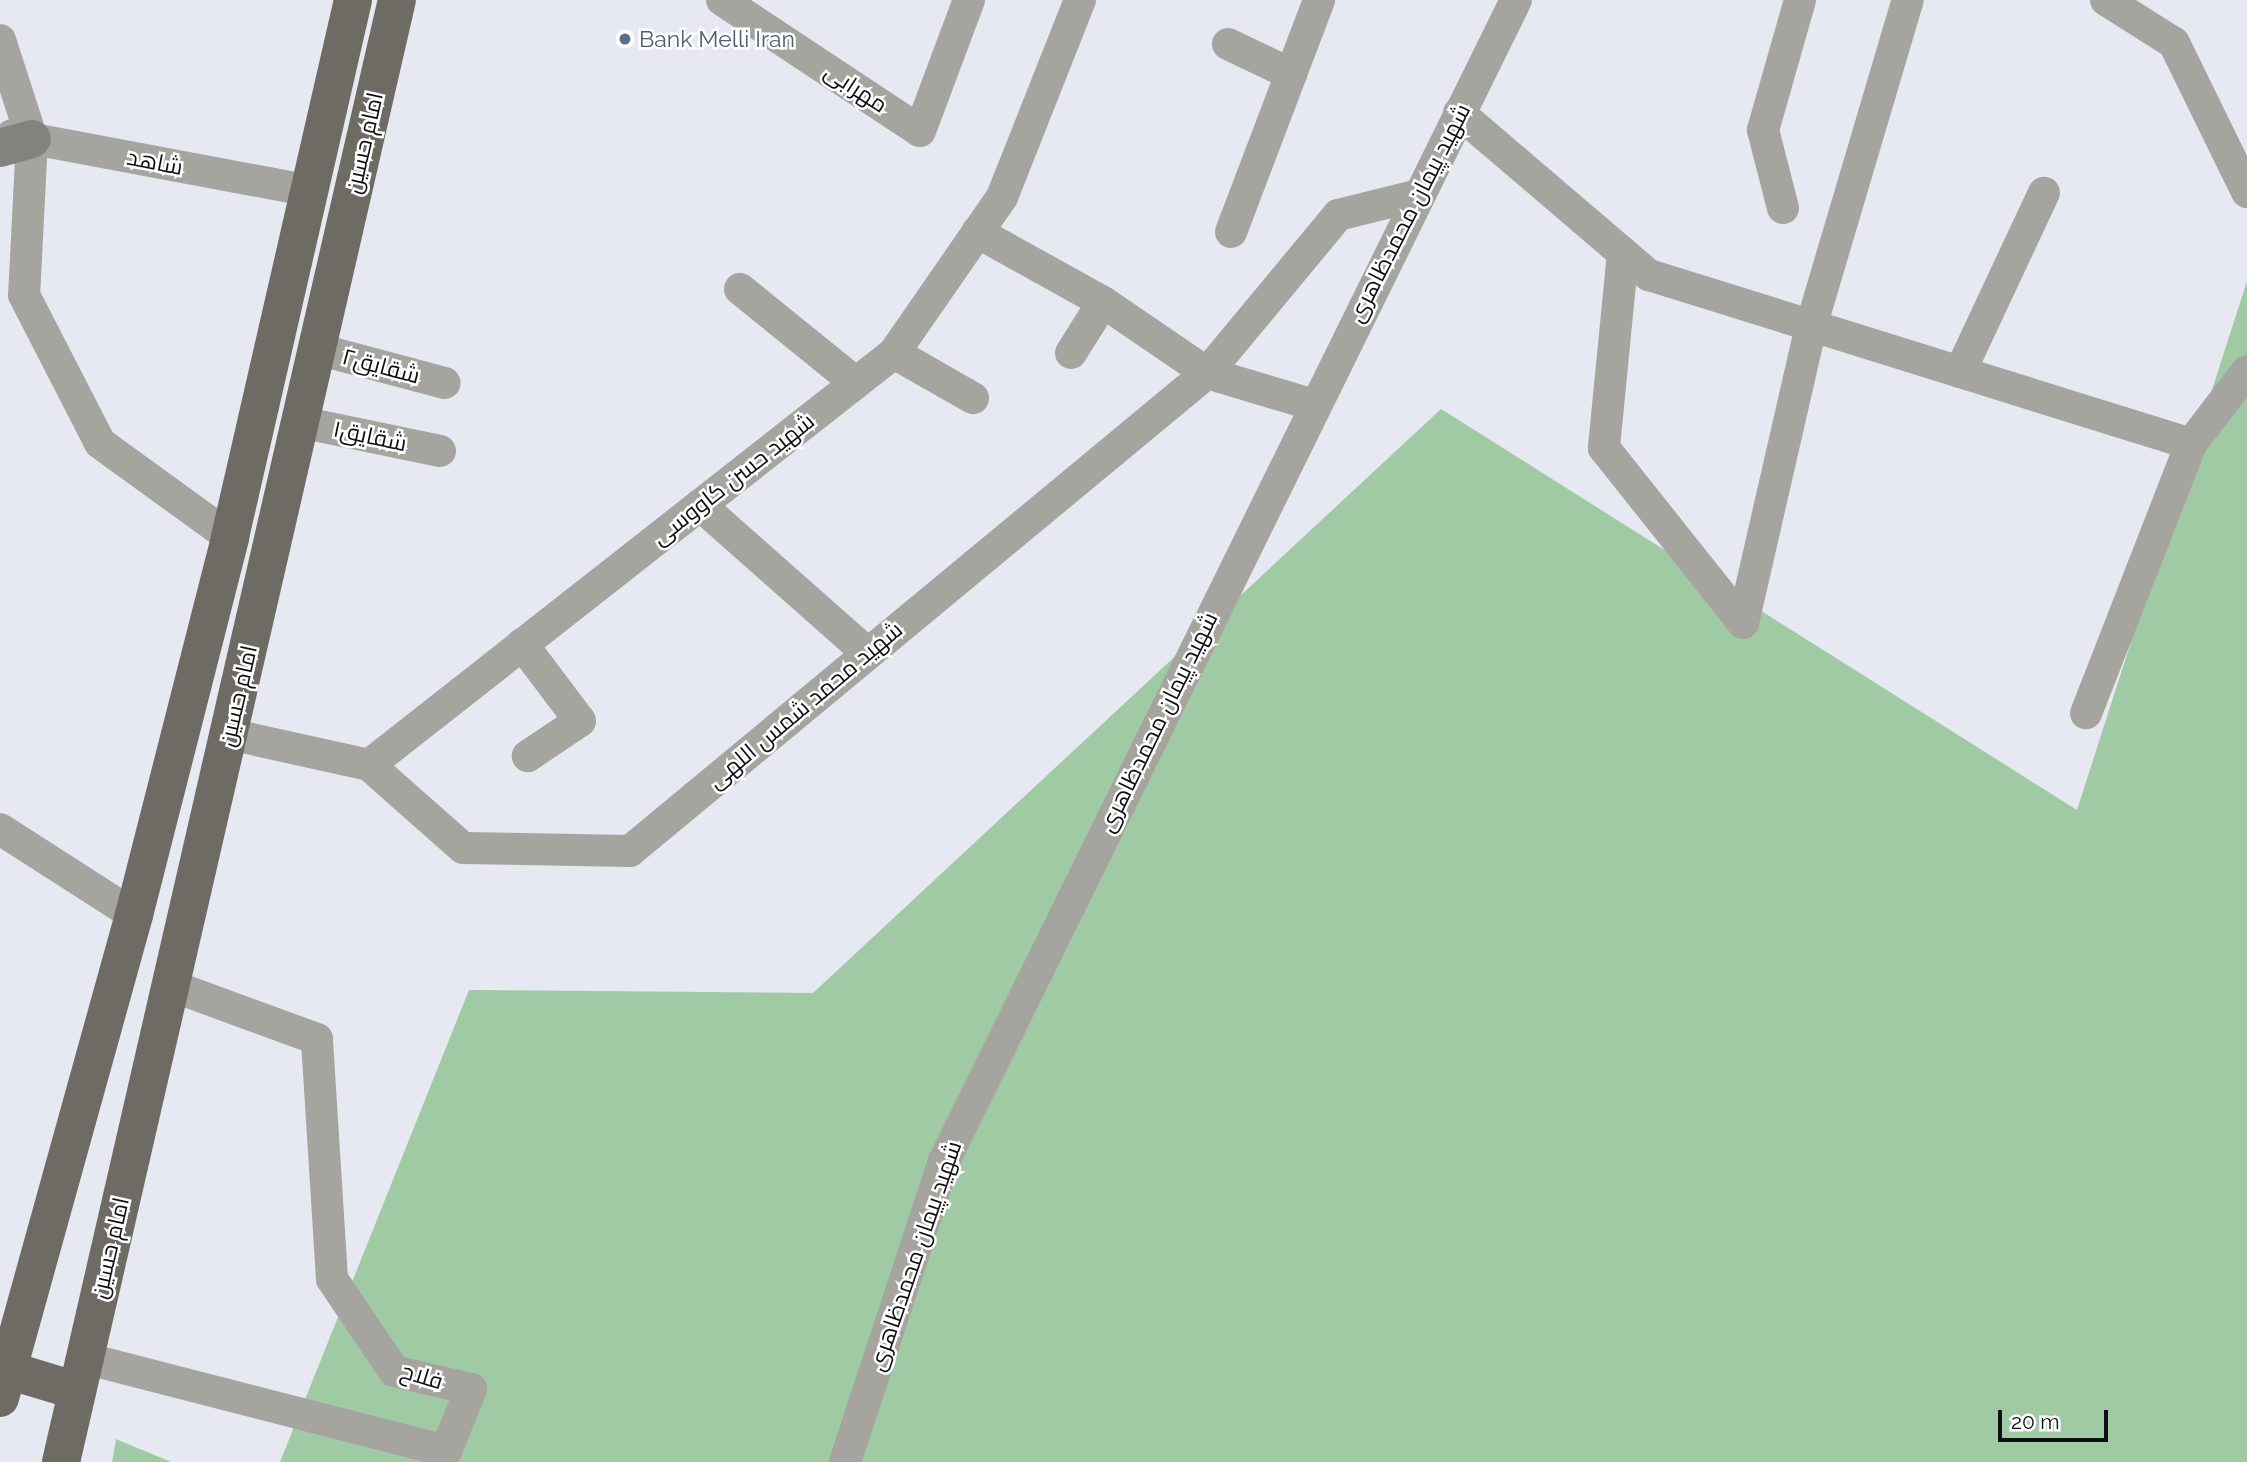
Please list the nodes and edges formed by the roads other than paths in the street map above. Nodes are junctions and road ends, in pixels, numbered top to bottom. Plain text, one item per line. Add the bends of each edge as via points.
1 (354, 0) edge
2 (397, 0) edge
3 (722, 0) edge
4 (970, 0) edge
5 (1080, 0) edge
6 (1319, 0) edge
7 (1516, 0) edge
8 (1800, 0) edge
9 (1908, 0) edge
10 (2106, 0) edge
11 (0, 40) edge
12 (1228, 44) dead end
13 (1291, 74) junction
14 (1460, 113) junction
15 (11, 140) edge
16 (310, 191) junction
17 (2247, 192) edge
18 (2044, 193) dead end
19 (1419, 195) junction
20 (1783, 208) dead end
21 (977, 232) junction
22 (1231, 232) dead end
23 (1623, 253) junction
24 (740, 289) dead end
25 (1103, 302) junction
26 (1810, 330) junction
27 (317, 349) junction
28 (894, 353) junction
29 (1071, 353) dead end
30 (2247, 371) edge
31 (1960, 372) junction
32 (1207, 373) junction
33 (444, 383) dead end
34 (856, 383) junction
35 (972, 398) dead end
36 (1314, 405) junction
37 (300, 422) junction
38 (2191, 444) junction
39 (440, 451) dead end
40 (700, 505) junction
41 (230, 537) junction
42 (522, 644) junction
43 (867, 653) junction
44 (2085, 713) dead end
45 (229, 734) junction
46 (528, 756) dead end
47 (369, 765) junction
48 (0, 829) edge
49 (134, 915) junction
50 (172, 986) junction
51 (80, 1374) junction
52 (4, 1384) edge
53 (61, 1462) edge
54 (845, 1462) edge

1 - 16 main road, امام حسین
2 - 27 main road, امام حسین
3 - 4 street, مهرابی via 920,131
5 - 21 street, شهید حسن کاووسی via 1002,197
6 - 13 street
7 - 14 street, شهید پیمان محمدظاهری
8 - 20 street via 1763,130
9 - 26 street
10 - 17 street via 2174,43
11 - 15 street
12 - 13 street
13 - 22 street
14 - 19 street, شهید پیمان محمدظاهری
14 - 23 street
15 - 16 street, شاهد
15 - 41 street via 24,295 100,443
16 - 41 main road, امام حسین
18 - 31 street
19 - 32 street, شهید محمد شمس اللهی via 1338,215
19 - 36 street, شهید پیمان محمدظاهری
21 - 25 street
21 - 28 street, شهید حسن کاووسی
23 - 26 street via 1649,275
23 - 26 street via 1604,448 1743,623
24 - 34 street
25 - 29 street
25 - 32 street
26 - 31 street
27 - 33 street, شقایق۲
27 - 37 main road, امام حسین
28 - 34 street, شهید حسن کاووسی
28 - 35 street
30 - 38 street
31 - 38 street
32 - 36 street
32 - 43 street, شهید محمد شمس اللهی
34 - 40 street, شهید حسن کاووسی
36 - 54 street, شهید پیمان محمدظاهری via 944,1161
37 - 39 street, شقایق۱
37 - 45 main road, امام حسین
38 - 44 street
40 - 42 street, شهید حسن کاووسی
40 - 43 street
41 - 49 main road, امام حسین
42 - 46 street via 580,721
42 - 47 street, شهید حسن کاووسی
43 - 47 street, شهید محمد شمس اللهی via 630,852 463,848
45 - 47 street
45 - 50 main road, امام حسین
48 - 49 street
49 - 52 main road, امام حسین
50 - 51 main road, امام حسین
50 - 51 street, فلاح via 317,1039 331,1279 394,1371 471,1389 446,1451
51 - 52 main road
51 - 53 main road, امام حسین

